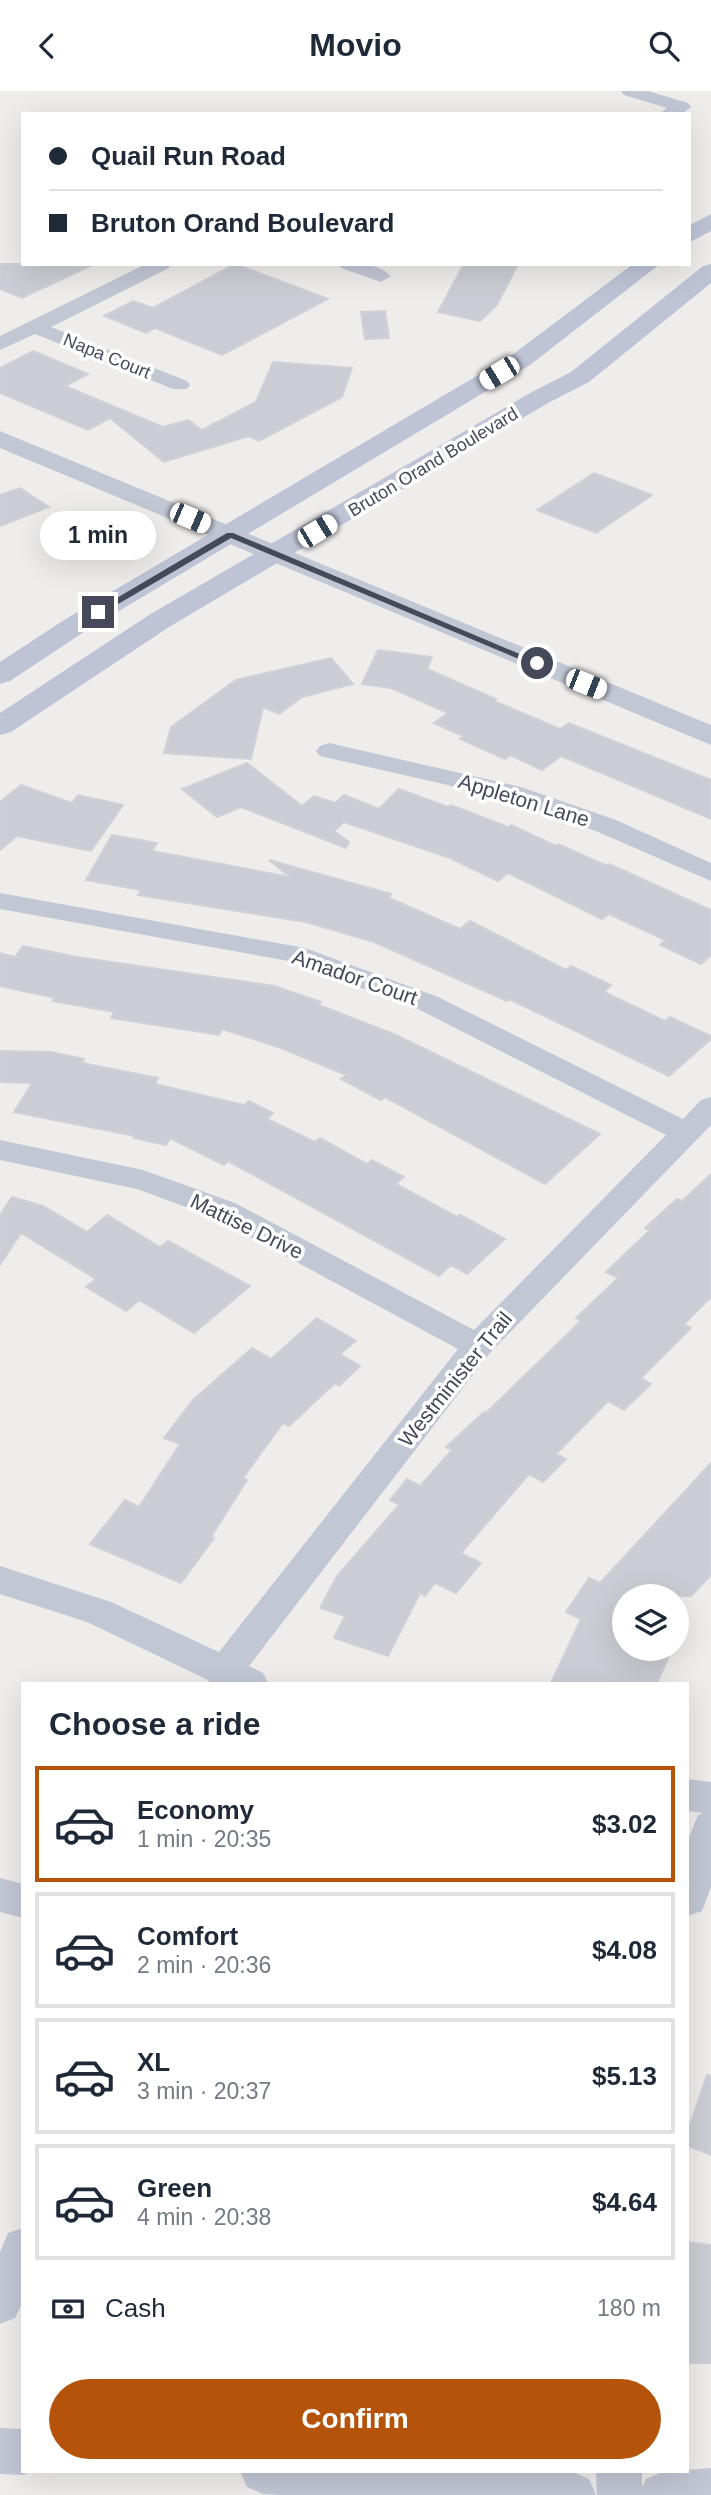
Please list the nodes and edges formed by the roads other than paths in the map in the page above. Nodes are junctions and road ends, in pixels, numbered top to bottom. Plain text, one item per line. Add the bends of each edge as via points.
1 (630, 91) edge
2 (672, 112) edge
3 (158, 266) edge
4 (353, 266) edge
5 (645, 266) edge
6 (711, 271) edge
7 (381, 277) dead end
8 (34, 327) junction
9 (0, 344) edge
10 (180, 385) dead end
11 (0, 439) edge
12 (230, 535) junction
13 (277, 554) junction
14 (0, 675) edge
15 (0, 726) edge
16 (711, 736) edge
17 (329, 751) dead end
18 (711, 873) edge
19 (0, 901) edge
20 (711, 1107) edge
21 (685, 1132) junction
22 (0, 1150) edge
23 (478, 1346) junction
24 (0, 1580) edge
25 (236, 1678) edge
26 (689, 1795) edge
27 (711, 1798) edge
28 (711, 1826) edge
29 (0, 1895) edge
30 (689, 1896) edge
31 (21, 1900) edge
32 (21, 2253) edge
33 (0, 2303) edge
34 (0, 2451) edge
35 (21, 2452) edge
36 (289, 2473) edge
37 (619, 2473) edge
38 (711, 2491) edge
39 (573, 2495) edge
40 (620, 2495) edge
41 (662, 2495) edge

1 - 2 street via 682,107
3 - 8 street
4 - 7 street
5 - 12 main road, Bruton Orand Boulevard via 521,360
6 - 13 main road, Bruton Orand Boulevard via 580,377
8 - 9 street
8 - 10 street, Napa Court
11 - 12 street
12 - 13 street
12 - 14 main road, Bruton Orand Boulevard
13 - 15 main road, Bruton Orand Boulevard via 159,621
13 - 16 street
17 - 18 street, Appleton Lane via 512,792 607,826
19 - 21 street, Amador Court via 295,954 428,1003
20 - 21 street, Westminister Trail
21 - 23 street, Westminister Trail
22 - 23 street, Mattise Drive via 143,1180 224,1210
23 - 25 street, Westminister Trail
24 - 25 street via 99,1612
26 - 27 street
28 - 30 street
29 - 31 street
32 - 33 street
34 - 35 street
36 - 39 street
37 - 40 street
38 - 41 street

